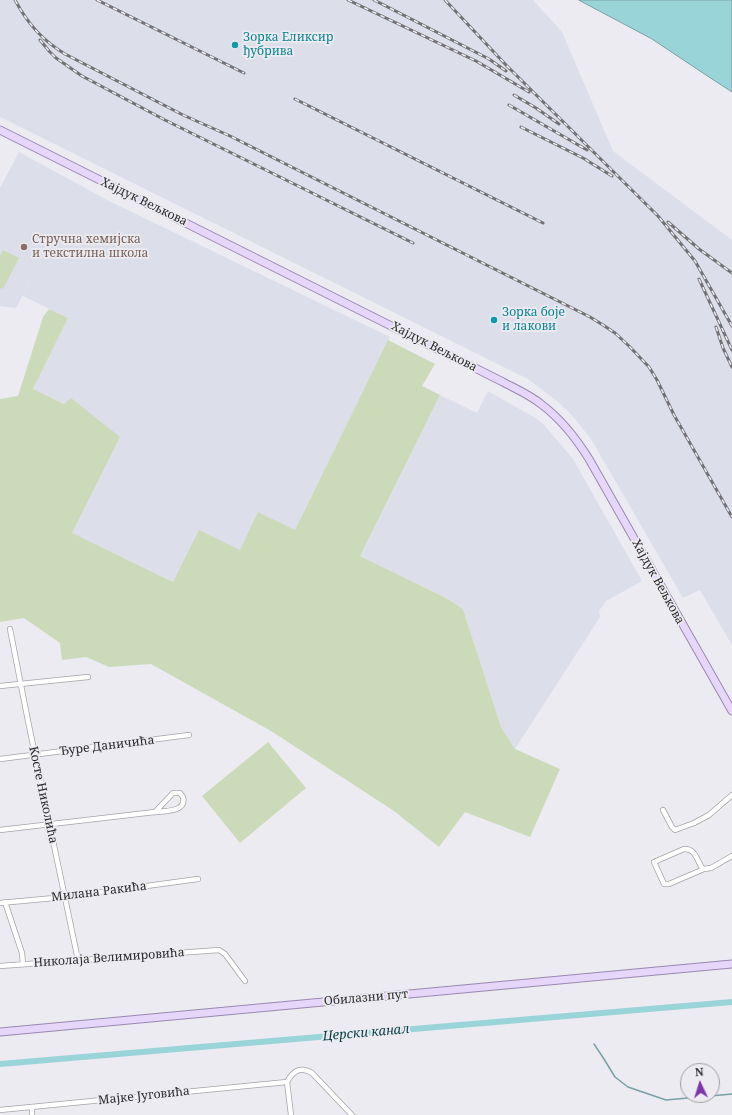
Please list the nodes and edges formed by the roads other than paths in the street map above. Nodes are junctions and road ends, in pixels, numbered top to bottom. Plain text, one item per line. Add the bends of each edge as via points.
1 (0, 130) edge
2 (10, 630) dead end
3 (88, 677) dead end
4 (20, 683) junction
5 (0, 686) edge
6 (732, 711) edge
7 (190, 735) dead end
8 (35, 755) junction
9 (0, 759) edge
10 (732, 795) edge
11 (663, 810) dead end
12 (155, 812) junction
13 (50, 824) junction
14 (0, 830) edge
15 (732, 856) edge
16 (704, 869) junction
17 (198, 879) dead end
18 (65, 897) junction
19 (3, 902) edge
20 (78, 960) junction
21 (23, 964) junction
22 (732, 964) edge
23 (0, 966) edge
24 (245, 981) dead end
25 (0, 1032) edge
26 (287, 1082) junction
27 (32, 1107) junction
28 (0, 1110) edge
29 (32, 1115) edge
30 (291, 1115) edge
31 (352, 1115) edge

1 - 6 main road, Хајдук Вељкова via 527,394 541,404 565,426 589,459
2 - 4 street, Косте Николића
3 - 4 street
4 - 5 street
4 - 8 street, Косте Николића
7 - 8 street, Ђуре Даничића
8 - 9 street, Ђуре Даничића
8 - 13 street, Косте Николића
10 - 11 street via 709,815 675,830
12 - 12 street via 180,808 184,803 183,797 180,793 173,793
12 - 13 street
13 - 14 street
13 - 18 street, Косте Николића
15 - 16 street via 711,868
16 - 16 street via 694,852 689,849 654,862 664,884
17 - 18 street, Милана Ракића
18 - 19 street, Милана Ракића
18 - 20 street, Косте Николића
19 - 21 street via 22,953
20 - 21 street, Николаја Велимировића
20 - 24 street, Николаја Велимировића via 219,950
21 - 23 street, Николаја Велимировића
22 - 25 main road, Обилазни пут
26 - 27 street, Мајке Југовића
26 - 30 street
26 - 31 street via 295,1072 307,1071
27 - 28 street, Мајке Југовића
27 - 29 street

